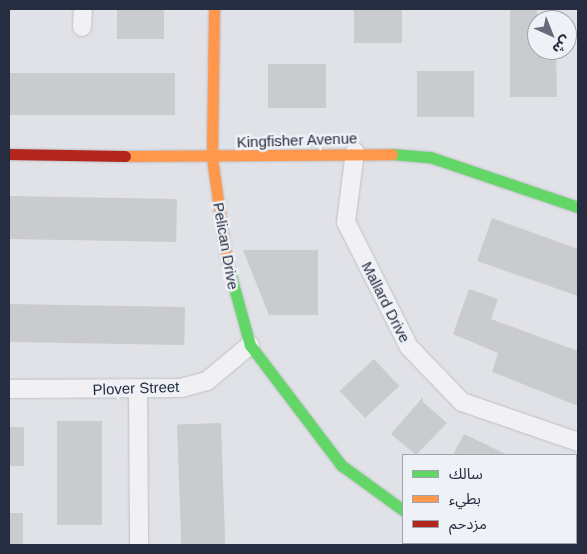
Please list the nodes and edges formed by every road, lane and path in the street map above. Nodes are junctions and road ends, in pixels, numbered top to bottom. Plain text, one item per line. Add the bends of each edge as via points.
1 (83, 9) edge
2 (214, 9) edge
3 (82, 27) dead end
4 (355, 152) junction
5 (9, 154) edge
6 (212, 158) junction
7 (578, 207) edge
8 (250, 345) junction
9 (9, 389) edge
10 (138, 391) junction
11 (578, 442) edge
12 (402, 509) edge
13 (139, 545) edge

1 - 3 street
2 - 6 street, Pelican Drive
4 - 6 street, Kingfisher Avenue
4 - 7 street, Kingfisher Avenue via 430,157
4 - 11 street, Mallard Drive via 346,222 409,347 462,402
5 - 6 street, Kingfisher Avenue
6 - 8 street, Pelican Drive via 228,275
8 - 10 street, Plover Street via 207,381 182,388
8 - 12 street, Pelican Drive via 341,465
9 - 10 street, Plover Street
10 - 13 street

